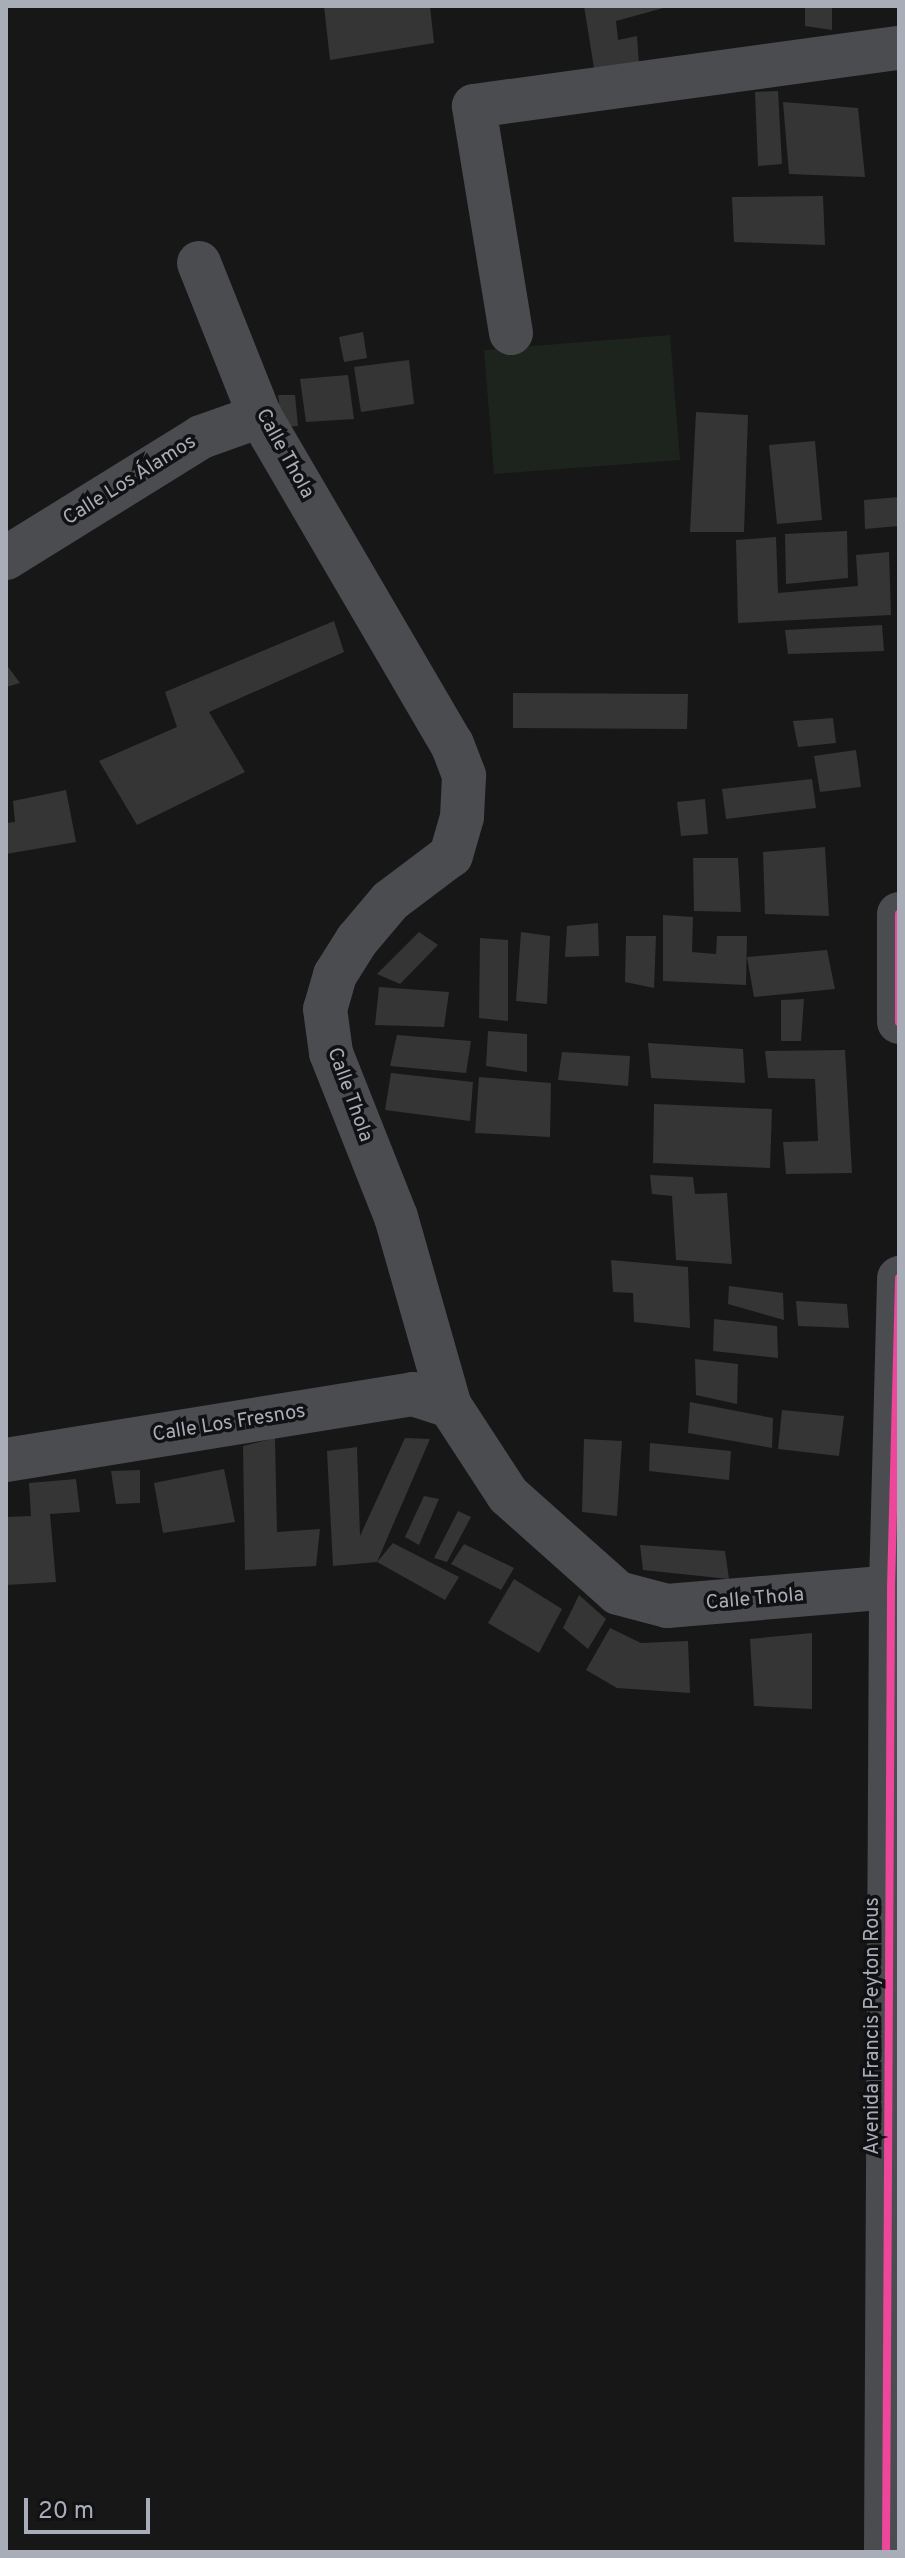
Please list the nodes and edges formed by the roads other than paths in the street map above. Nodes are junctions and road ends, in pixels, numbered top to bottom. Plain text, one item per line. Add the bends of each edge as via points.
1 (899, 48) edge
2 (199, 263) dead end
3 (511, 333) dead end
4 (260, 416) junction
5 (6, 558) edge
6 (899, 914) edge
7 (899, 1022) edge
8 (899, 1278) edge
9 (450, 1406) junction
10 (6, 1460) edge
11 (897, 1501) edge
12 (891, 1587) junction
13 (886, 2552) edge

1 - 3 street via 474,106
2 - 4 street, Calle Thola
4 - 5 street, Calle Los Álamos via 201,437
4 - 9 street, Calle Thola via 452,744 464,776 462,817 451,855 390,901 357,940 335,975 325,1009 331,1053 396,1217
6 - 7 street
8 - 11 street, Avenida Francis Peyton Rous
9 - 10 street, Calle Los Fresnos via 413,1394
9 - 12 street, Calle Thola via 508,1495 618,1593 667,1606
11 - 12 street, Avenida Francis Peyton Rous
12 - 13 street, Avenida Francis Peyton Rous

